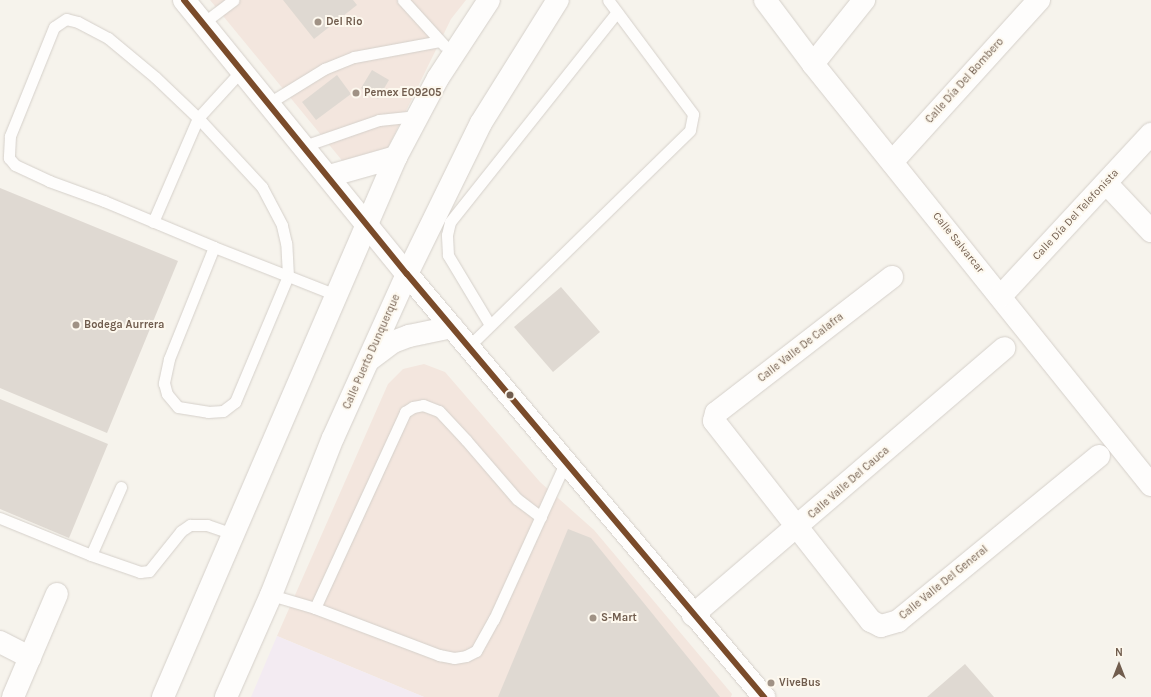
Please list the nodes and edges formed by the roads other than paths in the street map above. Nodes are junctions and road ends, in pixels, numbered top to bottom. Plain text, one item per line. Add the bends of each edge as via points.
1 (184, 0) edge
2 (233, 0) edge
3 (402, 0) edge
4 (489, 0) edge
5 (558, 0) edge
6 (608, 0) edge
7 (765, 0) edge
8 (864, 0) edge
9 (1039, 0) edge
10 (617, 12) junction
11 (203, 23) junction
12 (447, 48) junction
13 (812, 64) junction
14 (242, 70) junction
15 (269, 103) junction
16 (417, 116) junction
17 (198, 118) junction
18 (1151, 134) edge
19 (304, 146) junction
20 (396, 157) junction
21 (892, 162) junction
22 (329, 176) junction
23 (1106, 182) junction
24 (154, 222) junction
25 (368, 223) junction
26 (1151, 231) edge
27 (214, 247) junction
28 (407, 274) junction
29 (288, 276) junction
30 (892, 278) dead end
31 (336, 295) junction
32 (1001, 296) junction
33 (490, 325) junction
34 (452, 327) junction
35 (468, 346) junction
36 (1004, 348) dead end
37 (368, 360) junction
38 (714, 421) joint
39 (1099, 456) dead end
40 (566, 461) junction
41 (1151, 485) edge
42 (121, 486) dead end
43 (541, 517) junction
44 (0, 518) edge
45 (799, 527) junction
46 (233, 534) junction
47 (91, 555) junction
48 (57, 594) dead end
49 (271, 595) junction
50 (315, 608) junction
51 (693, 615) junction
52 (0, 642) edge
53 (30, 657) junction
54 (13, 697) edge
55 (163, 697) edge
56 (226, 697) edge
57 (764, 697) edge

1 - 11 street
2 - 11 lane
3 - 12 lane
4 - 12 street
5 - 28 street, Calle Puerto Dunquerque via 481,123
6 - 10 lane
7 - 13 street, Calle Salvarcar
8 - 13 street
9 - 21 street, Calle Día Del Bombero
10 - 33 lane via 450,222 447,235 448,255
10 - 33 lane via 693,114 690,130
11 - 14 street
12 - 15 lane via 354,57 324,69
12 - 16 street
13 - 21 street, Calle Salvarcar
14 - 15 street
14 - 17 lane
15 - 19 street
16 - 19 lane via 379,120
16 - 20 street
17 - 24 lane
17 - 24 lane via 155,77 108,38 66,18 54,27 10,136 9,158 15,165 49,181
17 - 29 lane via 262,187 275,207 286,243
18 - 23 street, Calle Día Del Telefonista
19 - 22 street
20 - 22 street
20 - 25 street
21 - 32 street, Calle Salvarcar
22 - 25 street
23 - 26 street
23 - 32 street, Calle Día Del Telefonista
24 - 27 lane
25 - 28 street
25 - 31 street
27 - 29 lane
27 - 29 lane via 165,373 167,394 178,407 208,412 223,411 235,402
28 - 34 street
28 - 37 street, Calle Puerto Dunquerque
29 - 31 lane
30 - 38 street, Calle Valle De Calafra via 716,413
31 - 46 street
32 - 41 street, Calle Salvarcar
33 - 35 lane
34 - 35 street
34 - 37 street via 393,342
35 - 40 street
36 - 45 street, Calle Valle Del Cauca
37 - 49 street, Calle Puerto Dunquerque via 303,509
38 - 45 street, Calle Valle Del General
39 - 45 street, Calle Valle Del General via 890,625 875,625 870,621
40 - 43 lane
40 - 51 street
42 - 47 lane
43 - 50 lane via 494,619 476,650 466,656 454,658 439,655
43 - 50 lane via 516,499 439,411 423,405 412,407 405,412
44 - 47 lane
45 - 51 street, Calle Valle Del Cauca
46 - 47 lane via 207,525 190,525 176,536 149,571 140,572
46 - 55 street
48 - 53 street
49 - 50 lane
49 - 56 street, Calle Puerto Dunquerque
51 - 57 street
52 - 53 street
53 - 54 street

